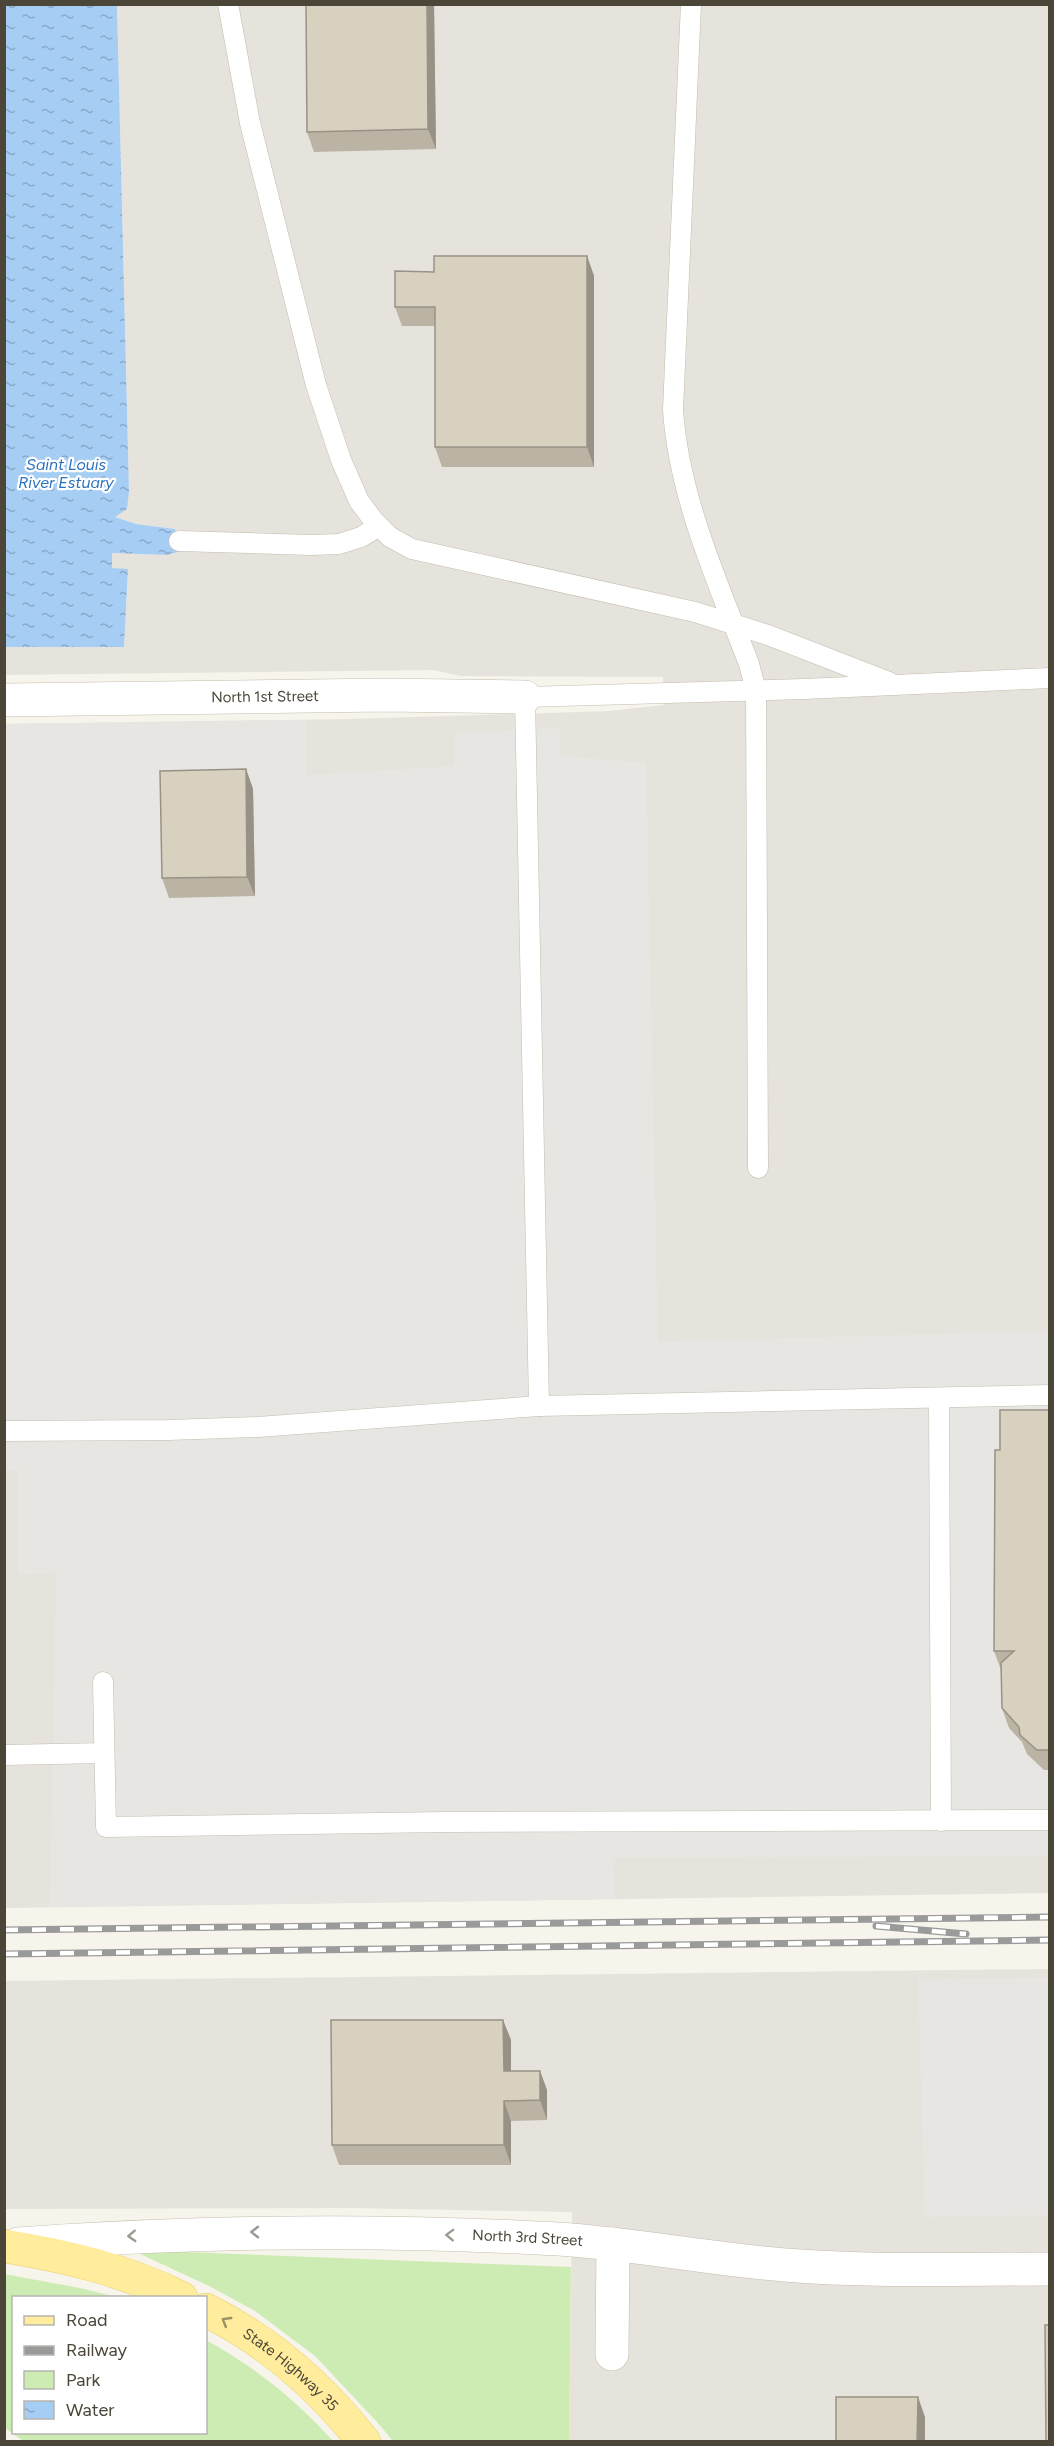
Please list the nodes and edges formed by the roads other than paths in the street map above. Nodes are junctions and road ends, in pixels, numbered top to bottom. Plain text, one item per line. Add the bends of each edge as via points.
1 (228, 4) edge
2 (691, 4) edge
3 (379, 526) junction
4 (179, 541) dead end
5 (734, 624) junction
6 (1050, 678) edge
7 (897, 685) junction
8 (756, 691) junction
9 (525, 697) junction
10 (4, 700) edge
11 (758, 1168) dead end
12 (1050, 1395) edge
13 (939, 1398) junction
14 (539, 1406) junction
15 (4, 1431) edge
16 (103, 1682) dead end
17 (104, 1753) junction
18 (4, 1755) edge
19 (1050, 1820) edge
20 (941, 1821) junction
21 (613, 2244) junction
22 (4, 2246) edge
23 (1050, 2269) edge
24 (176, 2296) edge
25 (207, 2311) edge
26 (612, 2354) dead end
27 (364, 2442) edge

1 - 3 lane via 250,123 316,385 359,501
2 - 5 lane via 673,410 675,439 690,500
3 - 4 lane via 351,542 326,545
3 - 5 lane via 412,549
5 - 7 lane
5 - 8 lane
6 - 7 lane
7 - 8 lane
8 - 9 lane
8 - 11 lane
9 - 10 street, North 1st Street
9 - 14 lane
12 - 13 lane
13 - 14 lane
13 - 20 lane
14 - 15 lane via 258,1427
16 - 17 lane
17 - 18 lane
17 - 20 lane via 106,1827
19 - 20 lane
21 -> 22 street, North 3rd Street via 246,2232
21 - 23 street, North 3rd Street via 848,2269
21 - 26 street
22 - 24 main road via 88,2262
27 -> 25 main road, State Highway 35 via 304,2376 267,2347

